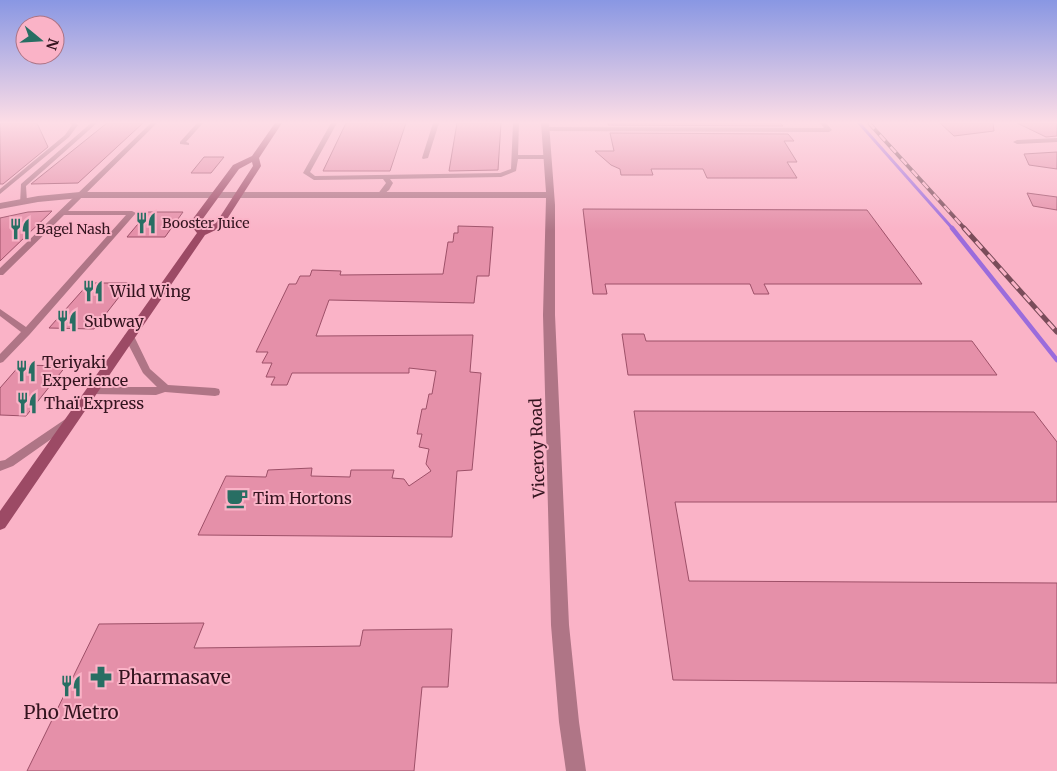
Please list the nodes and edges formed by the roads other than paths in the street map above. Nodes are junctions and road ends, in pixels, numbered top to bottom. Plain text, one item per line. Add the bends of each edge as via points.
1 (255, 158) edge
2 (40, 159) edge
3 (52, 159) edge
4 (117, 159) edge
5 (253, 159) edge
6 (314, 159) edge
7 (515, 159) edge
8 (547, 159) edge
9 (387, 178) junction
10 (0, 192) edge
11 (380, 194) junction
12 (80, 195) junction
13 (215, 195) junction
14 (239, 195) junction
15 (550, 195) junction
16 (23, 202) junction
17 (0, 206) edge
18 (62, 213) junction
19 (202, 233) junction
20 (0, 273) edge
21 (0, 312) edge
22 (27, 332) junction
23 (129, 336) junction
24 (0, 360) edge
25 (165, 388) junction
26 (93, 391) junction
27 (214, 392) dead end
28 (76, 415) junction
29 (0, 466) edge
30 (4, 507) edge
31 (0, 523) edge
32 (576, 771) edge

1 - 14 main road via 256,166
2 - 10 lane
3 - 16 lane via 23,184
4 - 12 lane
5 - 13 main road via 236,166
6 - 9 lane via 306,174 314,178
7 - 9 lane via 514,170 502,175
8 - 15 street, Viceroy Road
9 - 11 lane via 390,183
11 - 14 street
11 - 15 street
12 - 13 street
12 - 16 street
12 - 18 lane
13 - 14 street
13 - 19 main road via 197,220
14 - 19 main road via 219,225
15 - 32 street, Viceroy Road via 549,315 560,625
16 - 17 street
18 - 20 lane
18 - 22 lane via 132,213
19 - 23 main road
21 - 22 lane
22 - 24 lane
23 - 25 lane via 146,371
23 - 26 main road
25 - 26 lane via 156,391
25 - 27 lane
26 - 28 main road
28 - 29 lane via 9,463
28 - 30 main road
30 - 31 main road

